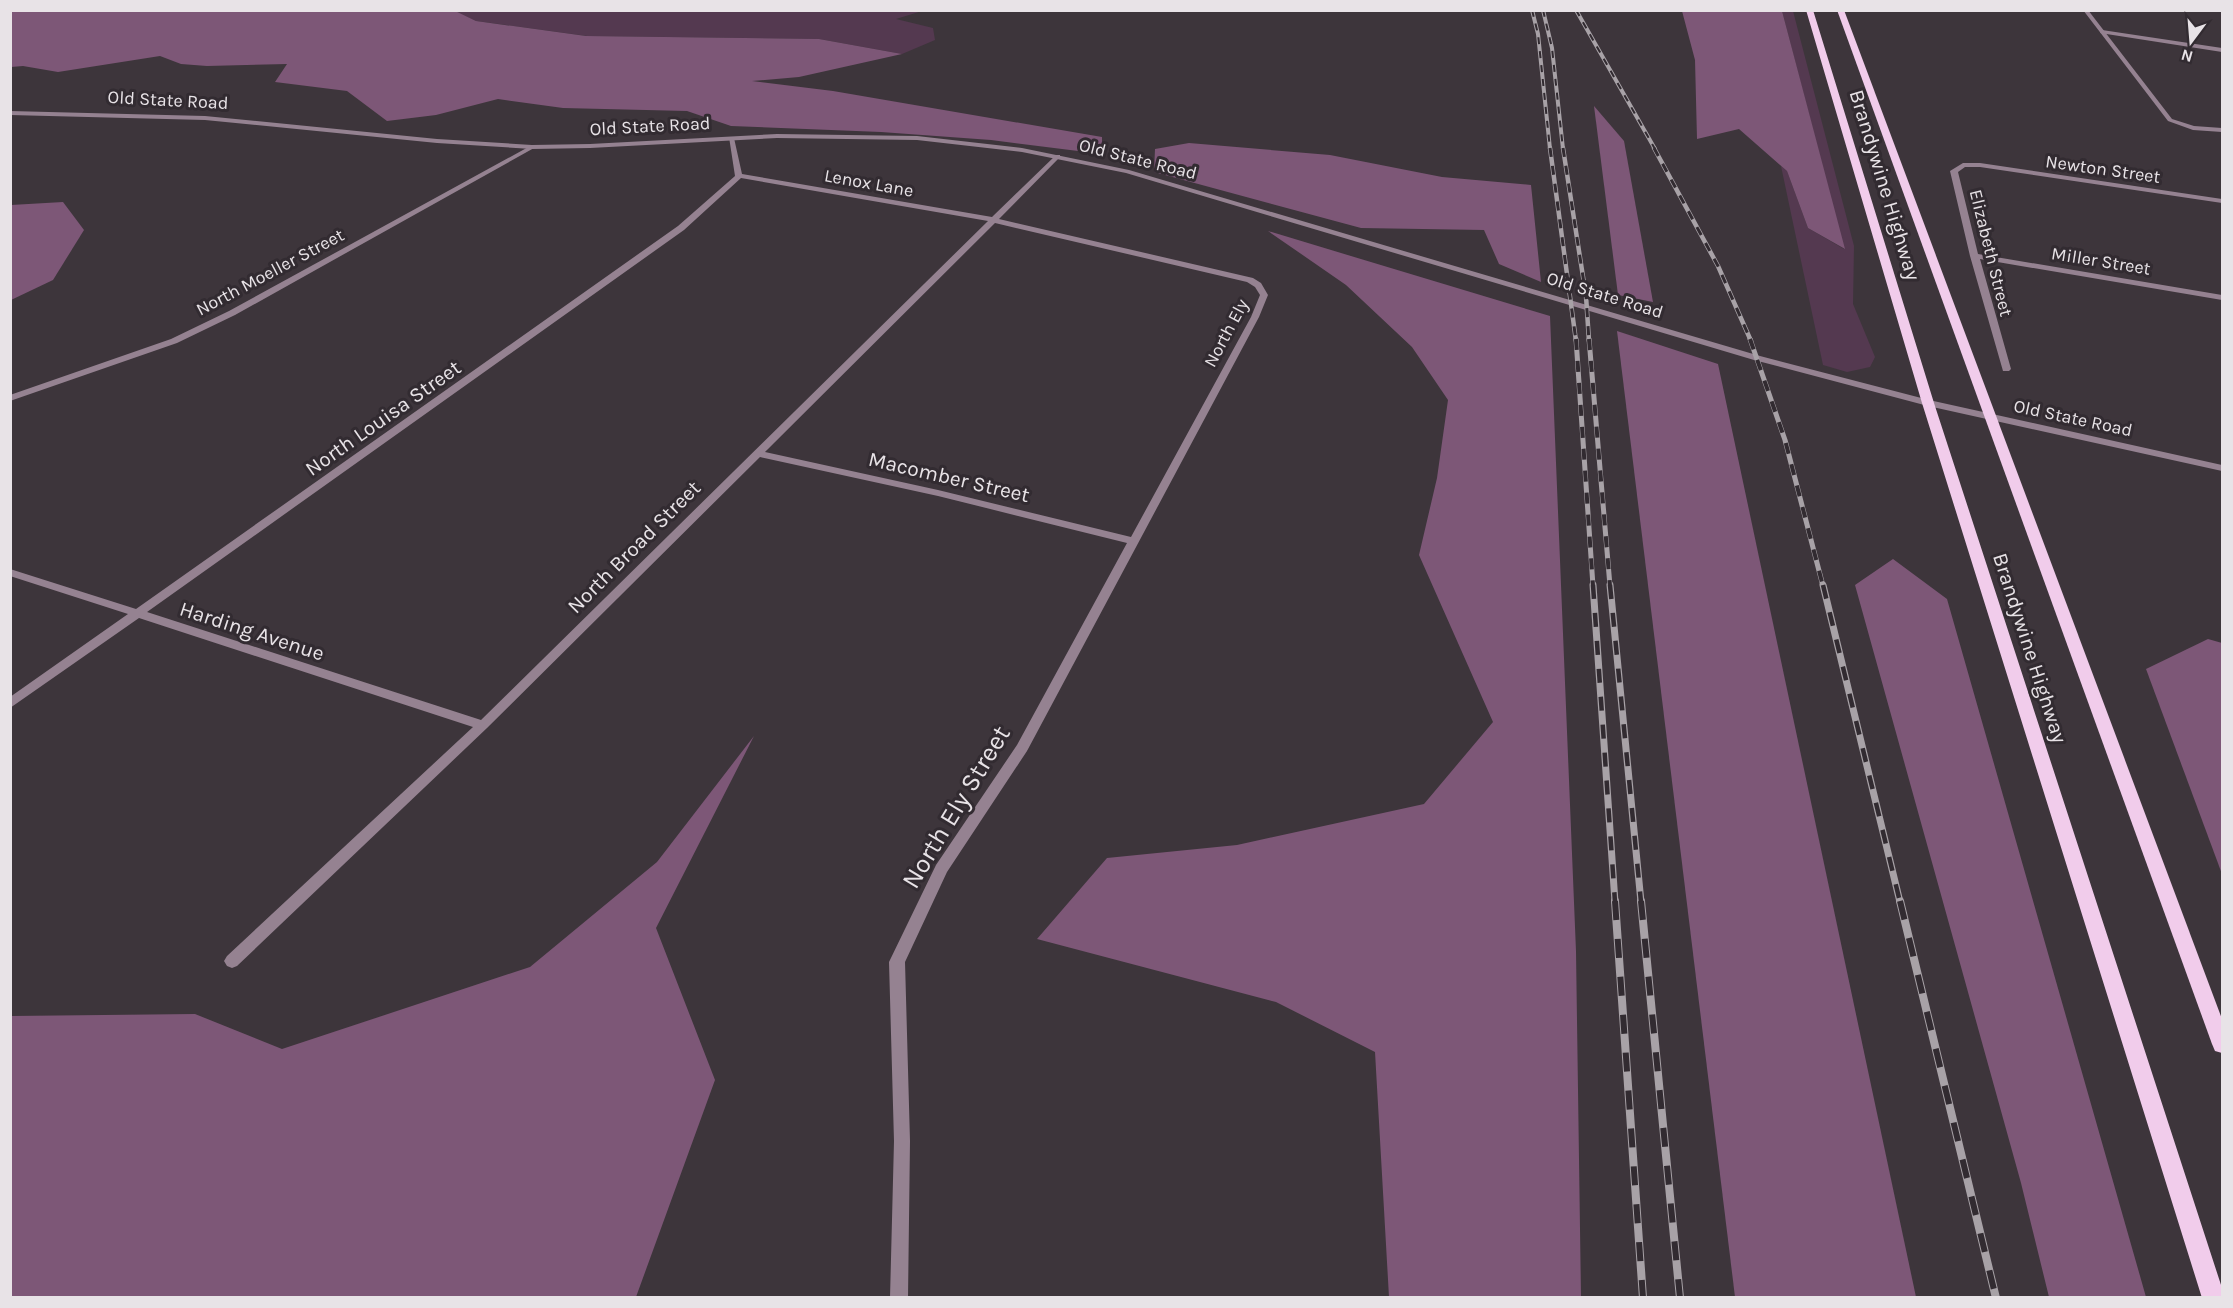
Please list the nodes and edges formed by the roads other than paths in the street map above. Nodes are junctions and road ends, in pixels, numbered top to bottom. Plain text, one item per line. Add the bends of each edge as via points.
1 (1809, 10) edge
2 (1840, 10) edge
3 (2085, 10) edge
4 (2102, 32) junction
5 (2223, 50) edge
6 (10, 113) edge
7 (2223, 130) edge
8 (731, 138) junction
9 (532, 147) junction
10 (1058, 156) junction
11 (1980, 165) joint
12 (739, 176) junction
13 (2223, 201) edge
14 (993, 219) junction
15 (1974, 256) junction
16 (2223, 298) edge
17 (2006, 369) dead end
18 (10, 398) edge
19 (1928, 403) junction
20 (1990, 417) junction
21 (756, 453) junction
22 (2223, 468) edge
23 (1133, 540) junction
24 (10, 572) edge
25 (138, 615) junction
26 (10, 704) edge
27 (483, 725) junction
28 (232, 961) dead end
29 (2223, 1044) edge
30 (899, 1298) edge
31 (2214, 1298) edge

1 - 19 main road, Brandywine Highway
2 - 20 main road, Brandywine Highway
3 - 4 street
4 - 5 street
4 - 7 street via 2167,116 2180,125
6 - 9 street, Old State Road via 205,118
8 - 9 street, Old State Road
8 - 10 street, Old State Road via 917,138
8 - 12 street
9 - 18 street, North Moeller Street via 232,313 174,341
10 - 14 street, North Broad Street
10 - 19 street, Old State Road via 1127,171 1737,352
11 - 13 street, Newton Street
11 - 15 street, Elizabeth Street via 1963,165 1954,171
12 - 14 street, Lenox Lane
12 - 25 street, North Louisa Street via 681,228
14 - 21 street, North Broad Street
14 - 23 street, North Ely via 1250,280 1264,295
15 - 16 street, Miller Street
15 - 17 street, Elizabeth Street
19 - 20 street, Old State Road
19 - 31 main road, Brandywine Highway
20 - 22 street, Old State Road
20 - 29 main road, Brandywine Highway
21 - 23 street, Macomber Street
21 - 27 street, North Broad Street
23 - 30 street, North Ely Street via 1022,748 941,869 897,962 902,1141
24 - 25 street, Harding Avenue
25 - 26 street, North Louisa Street
25 - 27 street, Harding Avenue
27 - 28 street, North Broad Street

